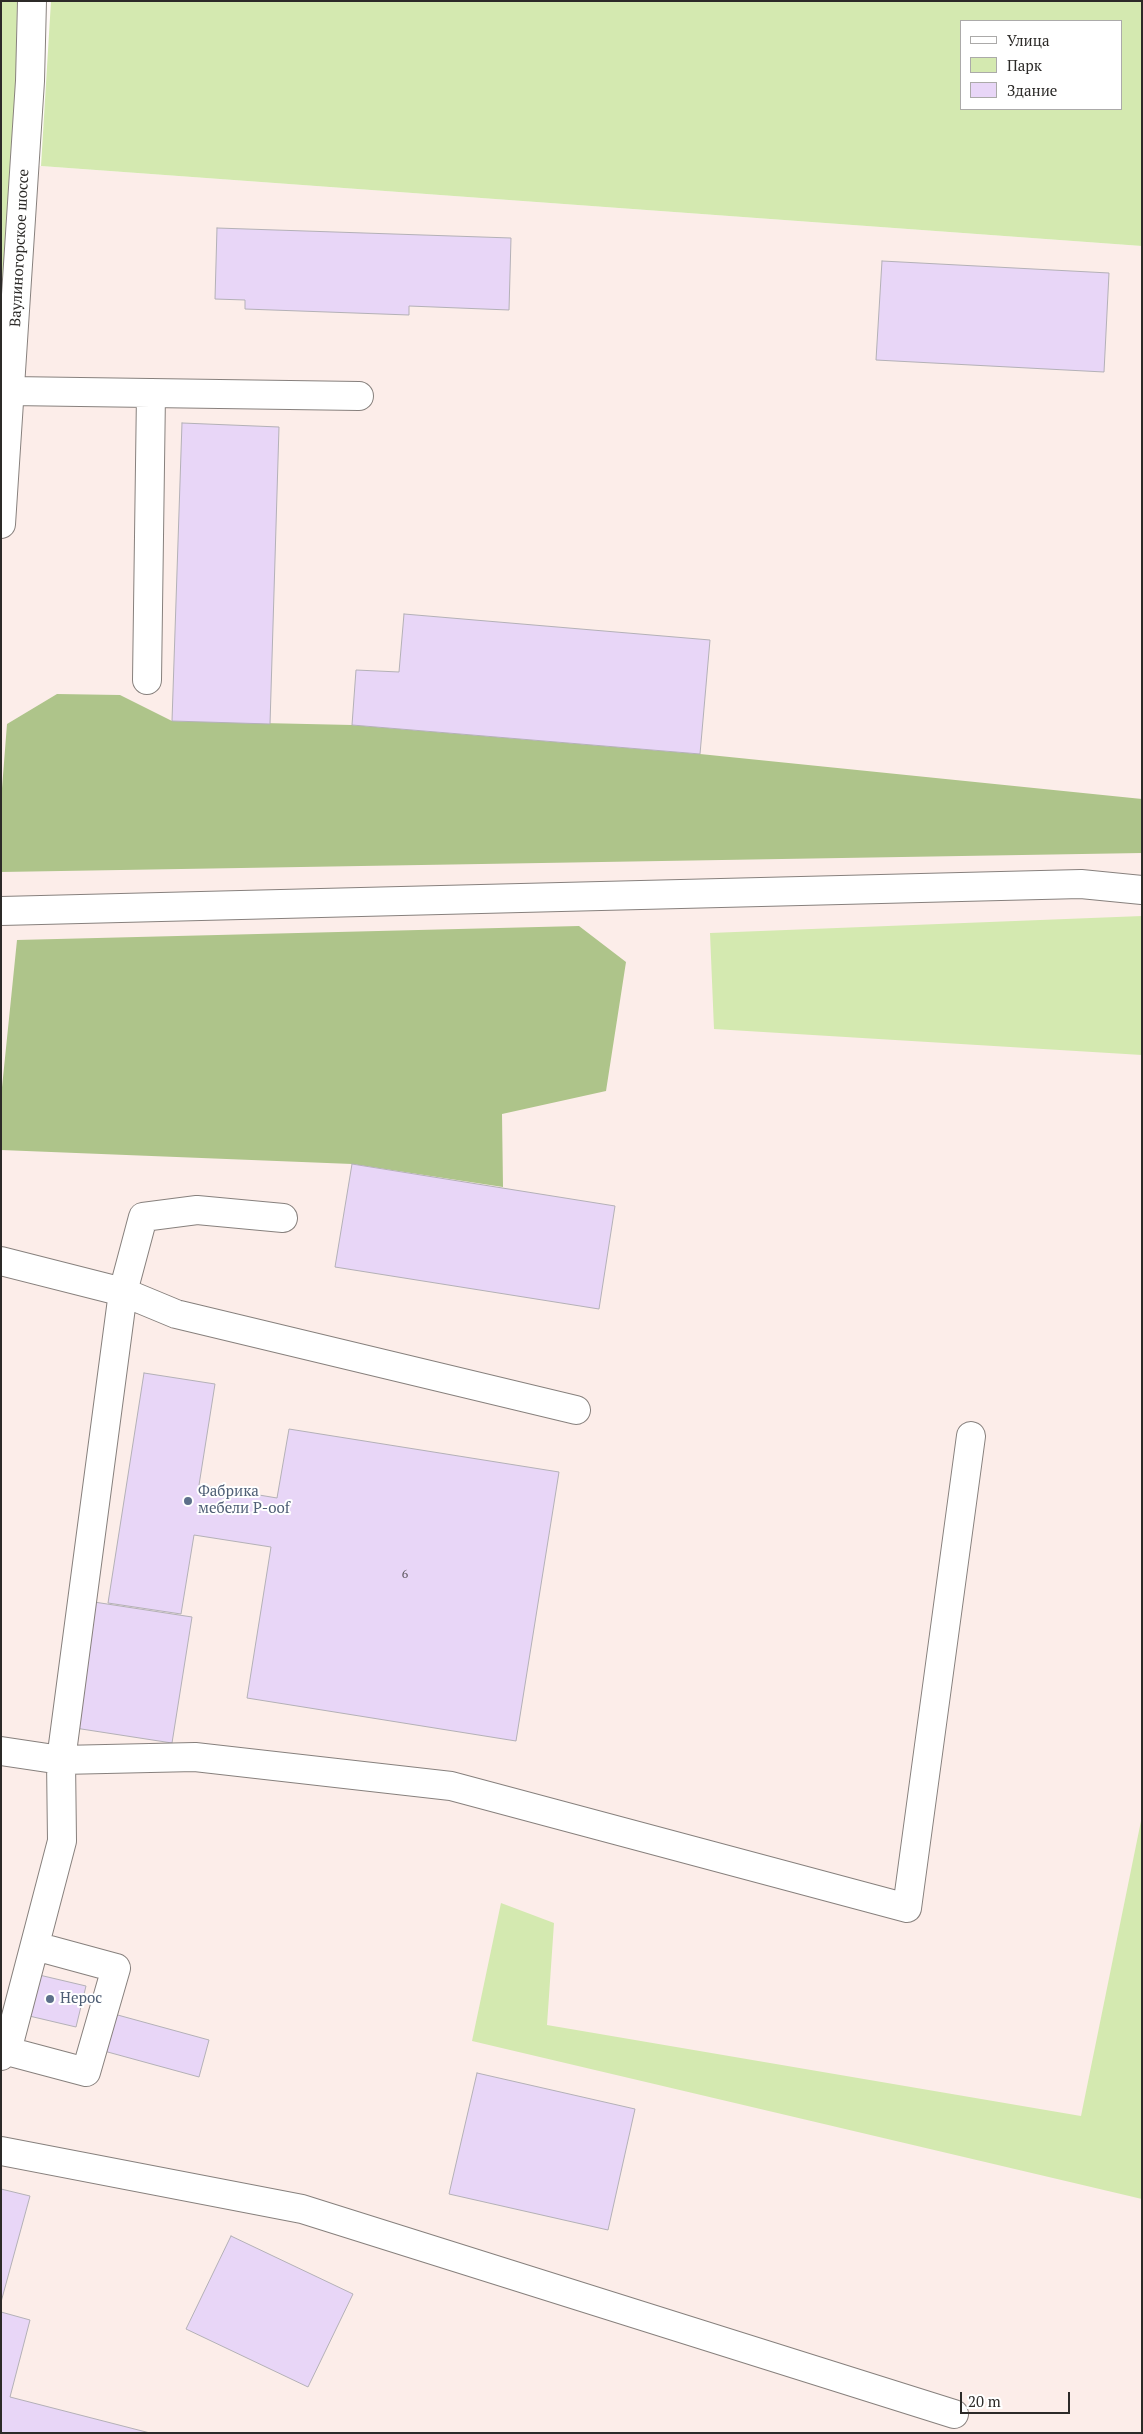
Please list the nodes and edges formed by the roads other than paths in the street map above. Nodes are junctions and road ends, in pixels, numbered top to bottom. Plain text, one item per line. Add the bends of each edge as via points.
1 (32, 1) edge
2 (11, 391) junction
3 (151, 393) junction
4 (360, 396) dead end
5 (1, 524) edge
6 (147, 680) dead end
7 (1142, 890) edge
8 (1, 911) edge
9 (283, 1218) dead end
10 (1, 1261) edge
11 (123, 1292) junction
12 (576, 1410) dead end
13 (971, 1436) dead end
14 (1, 1751) edge
15 (61, 1760) junction
16 (35, 1946) junction
17 (4, 2054) edge
18 (1, 2151) edge
19 (954, 2414) dead end

1 - 2 street, Ваулиногорское шоссе
2 - 3 street
2 - 5 street, Ваулиногорское шоссе
3 - 4 street
3 - 6 street
7 - 8 street via 1081,884
9 - 11 street via 197,1210 143,1217
10 - 11 street
11 - 12 street via 176,1314
11 - 15 street
13 - 15 street via 907,1908 451,1786 195,1757
14 - 15 street
15 - 16 street via 62,1841
16 - 17 street
16 - 17 street via 116,1968 86,2072
18 - 19 street via 302,2209

